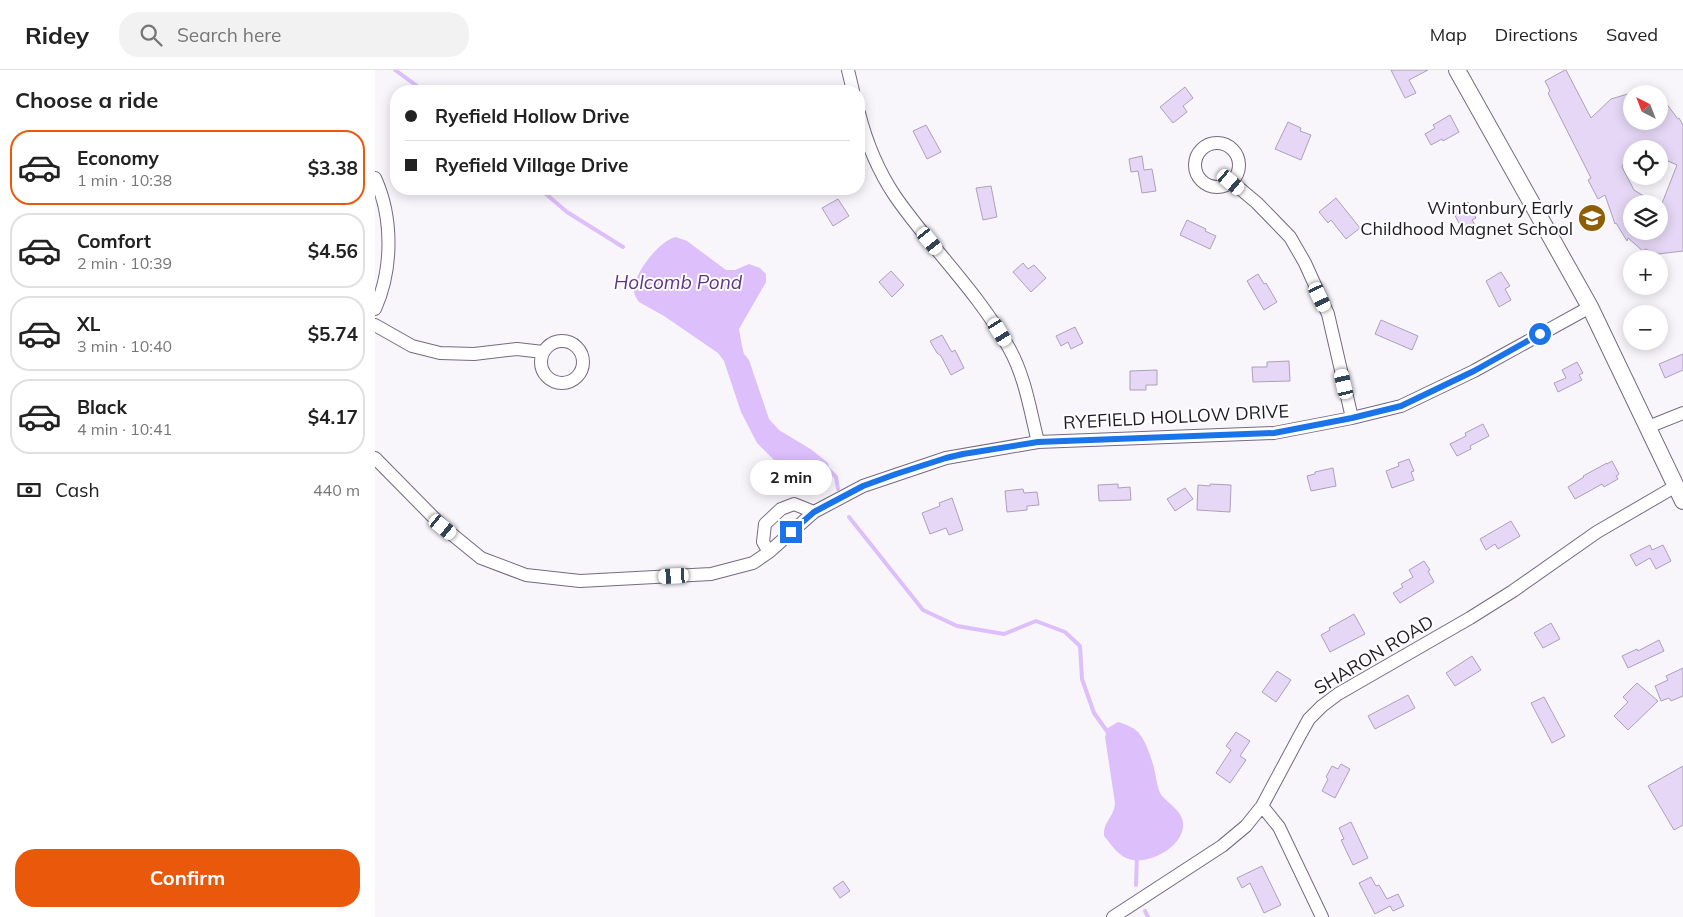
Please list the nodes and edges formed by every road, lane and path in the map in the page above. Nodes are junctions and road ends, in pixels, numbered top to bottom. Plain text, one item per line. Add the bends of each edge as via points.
1 (848, 70) edge
2 (1457, 70) edge
3 (852, 85) edge
4 (865, 130) edge
5 (375, 178) edge
6 (1231, 182) dead end
7 (1590, 307) junction
8 (375, 309) edge
9 (375, 325) edge
10 (543, 352) dead end
11 (1683, 412) edge
12 (1352, 418) junction
13 (1648, 427) junction
14 (1038, 442) junction
15 (375, 458) edge
16 (1679, 494) edge
17 (814, 512) junction
18 (769, 552) junction
19 (1262, 806) junction
20 (1113, 917) edge
21 (1323, 917) edge

1 - 3 street
2 - 7 street
4 - 14 street via 894,194 989,315 1010,349 1021,372
5 - 8 street via 385,208 388,256
6 - 12 street via 1290,237 1305,263 1328,314
7 - 12 street, RYEFIELD HOLLOW DRIVE via 1439,389 1401,406
7 - 13 street
9 - 10 street via 412,346 440,353 474,354 517,349
11 - 13 street
12 - 14 street, RYEFIELD HOLLOW DRIVE via 1274,433
13 - 16 street
14 - 17 street, RYEFIELD HOLLOW DRIVE via 946,458 863,486
15 - 18 street, RYEFIELD HOLLOW DRIVE via 443,527 481,558 526,575 580,581 711,574 753,563
16 - 19 street, SHARON ROAD via 1597,532 1470,618 1338,694 1309,719
17 - 18 street, RYEFIELD HOLLOW DRIVE
17 - 18 street via 794,504 781,509 765,524 763,542
19 - 20 street, SHARON ROAD via 1246,826 1222,846
19 - 21 street via 1279,827

